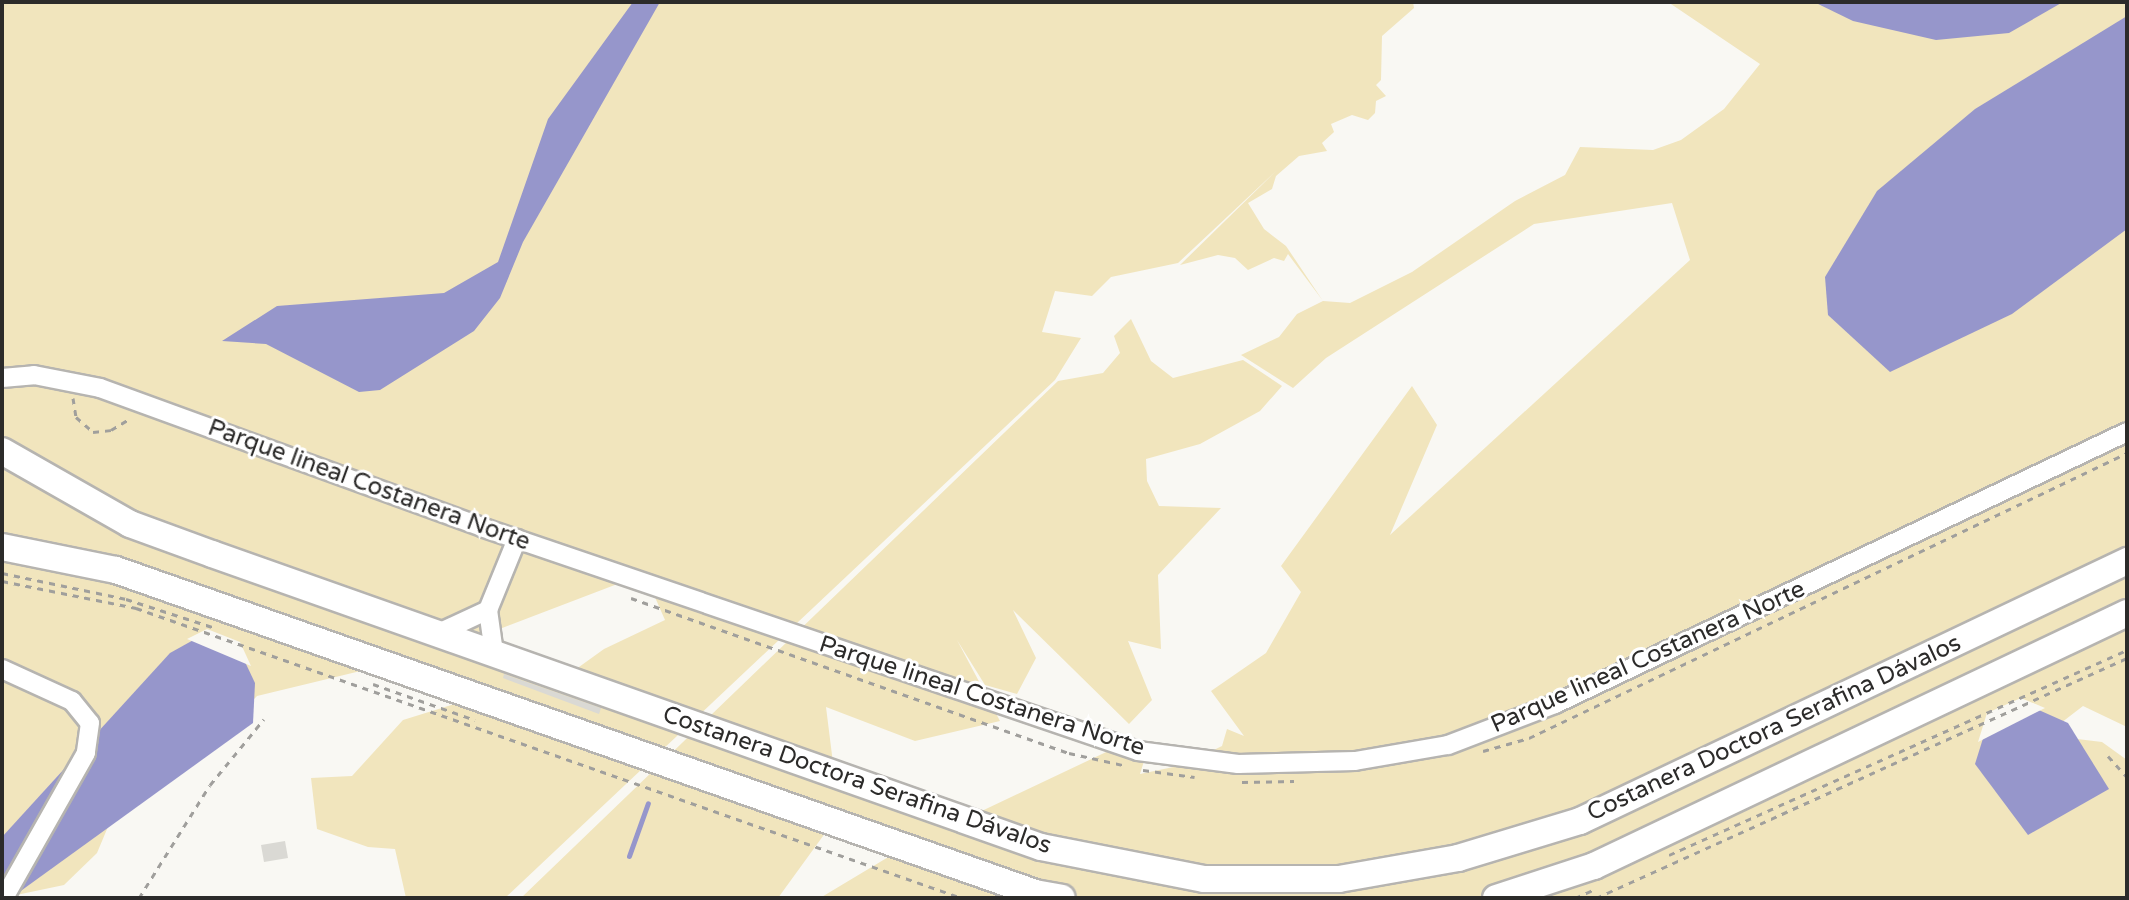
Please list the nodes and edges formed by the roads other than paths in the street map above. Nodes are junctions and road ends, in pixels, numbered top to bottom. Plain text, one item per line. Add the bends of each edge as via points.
1 (2, 378) edge
2 (2127, 432) edge
3 (2, 451) edge
4 (29, 464) junction
5 (2, 469) edge
6 (517, 539) junction
7 (3, 553) edge
8 (2127, 561) edge
9 (488, 610) junction
10 (2127, 613) edge
11 (443, 631) junction
12 (494, 653) junction
13 (2, 669) edge
14 (4, 898) edge
15 (1062, 898) edge
16 (1496, 898) edge

1 - 6 street, Parque lineal Costanera Norte via 34,375 74,383
2 - 6 street, Parque lineal Costanera Norte via 1555,704 1448,745 1355,761 1238,764 1138,751
3 - 4 highway, Costanera Doctora Serafina Dávalos
4 - 5 highway
4 - 11 highway, Costanera Doctora Serafina Dávalos via 130,524
6 - 9 street
7 - 15 highway, Costanera Doctora Serafina Dávalos via 116,570 196,610 284,626 667,765
8 - 12 highway, Costanera Doctora Serafina Dávalos via 1722,758 1580,821 1458,858 1339,879 1204,879 1041,847
9 - 11 street
9 - 12 street
10 - 16 highway, Costanera Doctora Serafina Dávalos via 1594,866
11 - 12 highway, Costanera Doctora Serafina Dávalos
13 - 14 street via 72,701 90,723 86,753

